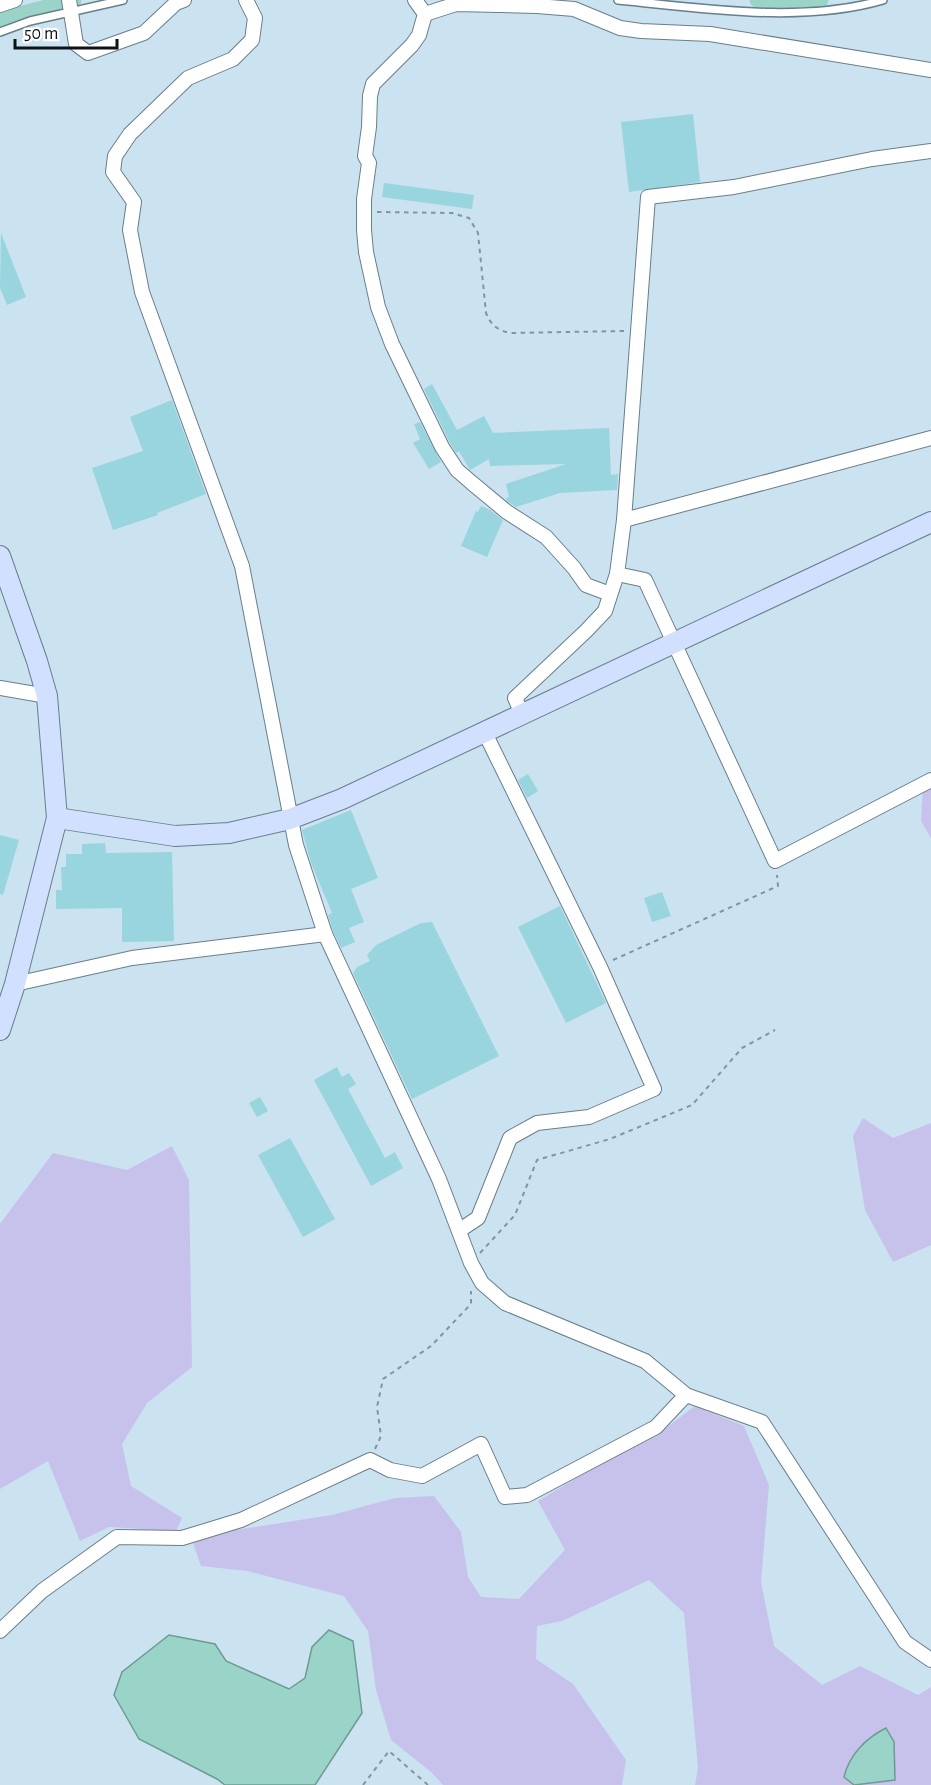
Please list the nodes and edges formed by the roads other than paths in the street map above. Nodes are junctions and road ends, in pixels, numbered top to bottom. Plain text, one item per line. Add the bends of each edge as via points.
1 (15, 0) edge
2 (123, 0) edge
3 (184, 0) edge
4 (246, 0) edge
5 (415, 0) edge
6 (618, 0) edge
7 (883, 0) edge
8 (0, 5) edge
9 (69, 6) edge
10 (425, 14) junction
11 (0, 32) edge
12 (931, 70) edge
13 (931, 151) edge
14 (931, 438) edge
15 (624, 520) junction
16 (931, 522) edge
17 (0, 556) edge
18 (616, 574) junction
19 (610, 594) junction
20 (674, 643) junction
21 (0, 688) edge
22 (47, 696) junction
23 (522, 714) junction
24 (484, 731) junction
25 (931, 780) edge
26 (57, 818) junction
27 (290, 819) junction
28 (325, 934) junction
29 (15, 984) junction
30 (0, 1030) edge
31 (460, 1230) junction
32 (686, 1395) junction
33 (0, 1631) edge
34 (931, 1660) edge

1 - 8 street
2 - 9 lane
3 - 9 street via 144,33 88,53 75,44
4 - 27 street via 255,18 252,40 233,59 188,78 130,134 115,156 113,172 134,202 130,230 142,292 243,566
5 - 10 street
6 - 7 lane via 717,10 811,13 857,8
9 - 11 lane
10 - 12 street via 456,4 574,9 620,28 710,34
10 - 19 street via 419,35 373,84 370,96 365,156 369,163 364,199 366,252 383,323 451,461 498,505 546,537 586,585
13 - 15 street via 734,187 648,197
14 - 15 street
15 - 18 street
16 - 20 street
17 - 22 street
18 - 19 street
18 - 20 street via 645,580
19 - 23 street via 604,611 586,632 515,698
20 - 23 street
20 - 25 street via 775,861
21 - 22 street
22 - 26 street
23 - 24 street
24 - 27 street via 342,799
24 - 31 street via 600,967 654,1089 589,1117 537,1123 510,1138 478,1218
26 - 27 street via 175,836 229,833
26 - 29 street
27 - 28 street
28 - 29 street via 132,958
28 - 31 street
29 - 30 street
31 - 32 street via 482,1282 505,1303 645,1360
32 - 33 street via 656,1427 527,1495 505,1497 481,1444 422,1476 390,1470 370,1460 241,1520 182,1538 117,1537 42,1591
32 - 34 street via 762,1422 904,1642

